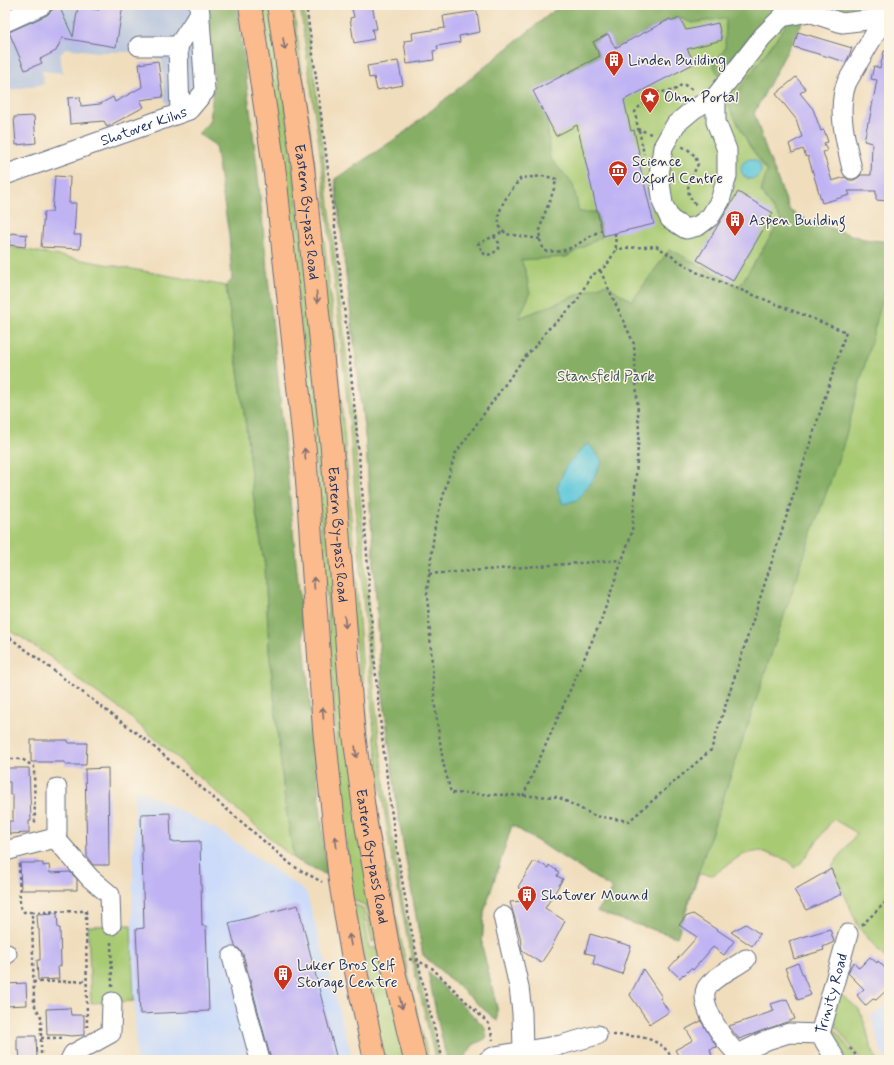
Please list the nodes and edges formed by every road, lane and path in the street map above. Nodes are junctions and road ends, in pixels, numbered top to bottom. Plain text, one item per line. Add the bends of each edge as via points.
1 (42, 5) edge
2 (250, 5) edge
3 (278, 5) edge
4 (306, 5) edge
5 (200, 9) edge
6 (887, 17) edge
7 (5, 22) edge
8 (139, 46) dead end
9 (178, 46) junction
10 (710, 99) junction
11 (180, 112) junction
12 (667, 140) junction
13 (852, 169) dead end
14 (10, 173) edge
15 (710, 217) junction
16 (602, 230) dead end
17 (504, 231) junction
18 (615, 233) dead end
19 (494, 236) junction
20 (540, 239) junction
21 (616, 249) junction
22 (600, 270) junction
23 (621, 560) junction
24 (429, 574) junction
25 (5, 634) edge
26 (5, 759) edge
27 (57, 788) dead end
28 (523, 796) junction
29 (35, 831) dead end
30 (55, 838) junction
31 (12, 849) edge
32 (324, 883) dead end
33 (889, 899) edge
34 (32, 912) junction
35 (503, 916) dead end
36 (111, 925) joint
37 (848, 934) joint
38 (232, 957) dead end
39 (408, 959) dead end
40 (746, 959) dead end
41 (418, 961) junction
42 (86, 981) junction
43 (34, 982) junction
44 (112, 1002) joint
45 (87, 1031) dead end
46 (820, 1034) junction
47 (597, 1035) dead end
48 (632, 1036) dead end
49 (41, 1038) junction
50 (72, 1038) dead end
51 (523, 1051) junction
52 (737, 1057) edge
53 (491, 1058) edge
54 (41, 1060) edge
55 (70, 1060) edge
56 (260, 1060) edge
57 (375, 1060) edge
58 (415, 1060) edge
59 (443, 1060) edge
60 (673, 1060) edge
61 (836, 1060) edge

1 - 7 street
57 -> 2 highway, Eastern By-pass Road via 351,948 339,873 324,729 304,443 275,174
3 -> 58 highway, Eastern By-pass Road via 303,167 332,449 353,727 366,824 388,946
4 - 41 path via 323,121 345,307 380,716 396,844
5 - 9 street
5 - 11 street, Shotover Kilns via 205,91 189,110
6 - 10 street via 842,23 809,12 782,17
6 - 13 street via 843,90 842,123
8 - 9 street
9 - 11 street
10 - 12 street via 676,124
10 - 12 path via 683,84 673,91 659,92 639,107 635,112 638,129
10 - 15 street via 727,150 727,176 720,201
11 - 14 street, Shotover Kilns
12 - 15 path via 688,149 696,156 698,164 687,189 696,206
12 - 15 street via 663,147 659,175 663,204 670,219 686,229 698,226
16 - 20 path via 573,247 560,251 545,251
17 - 19 path
17 - 20 path via 506,234
17 - 20 path via 500,227 500,213 505,197 521,178 545,176 556,179 555,189 542,223
18 - 21 path
19 - 19 path via 478,244 486,255 499,248
21 - 22 path via 607,265
21 - 28 path via 656,246 696,272 846,332 711,750 630,821 595,816 558,797
22 - 23 path via 634,344 639,432 632,532
22 - 24 path via 590,278 577,301 547,330 524,358 455,454 435,525
23 - 24 path
23 - 28 path via 600,623
24 - 28 path via 435,707 443,762 451,793
25 - 32 path via 147,741 293,866
26 - 29 path via 22,759 34,767
27 - 30 street
30 - 31 street
30 - 36 street via 90,878 110,895
31 - 34 path via 20,906 24,912
33 - 37 path via 859,928
34 - 42 path via 86,911
34 - 43 path
35 - 51 street via 519,988
36 - 44 path
37 - 46 street, Trinity Road
38 - 56 street
39 - 41 path
40 - 52 street via 713,980 706,989 705,999 720,1032
41 - 53 path via 432,968 489,1024 494,1047
41 - 59 path
42 - 43 path
42 - 45 path
43 - 49 path via 34,1004 41,1017
44 - 55 street via 111,1033 72,1054
46 - 52 street, Trinity Road via 789,1033 767,1040
46 - 61 street
47 - 51 street via 561,1045
48 - 60 path via 657,1042 668,1050
49 - 50 path
49 - 54 path
51 - 53 street

